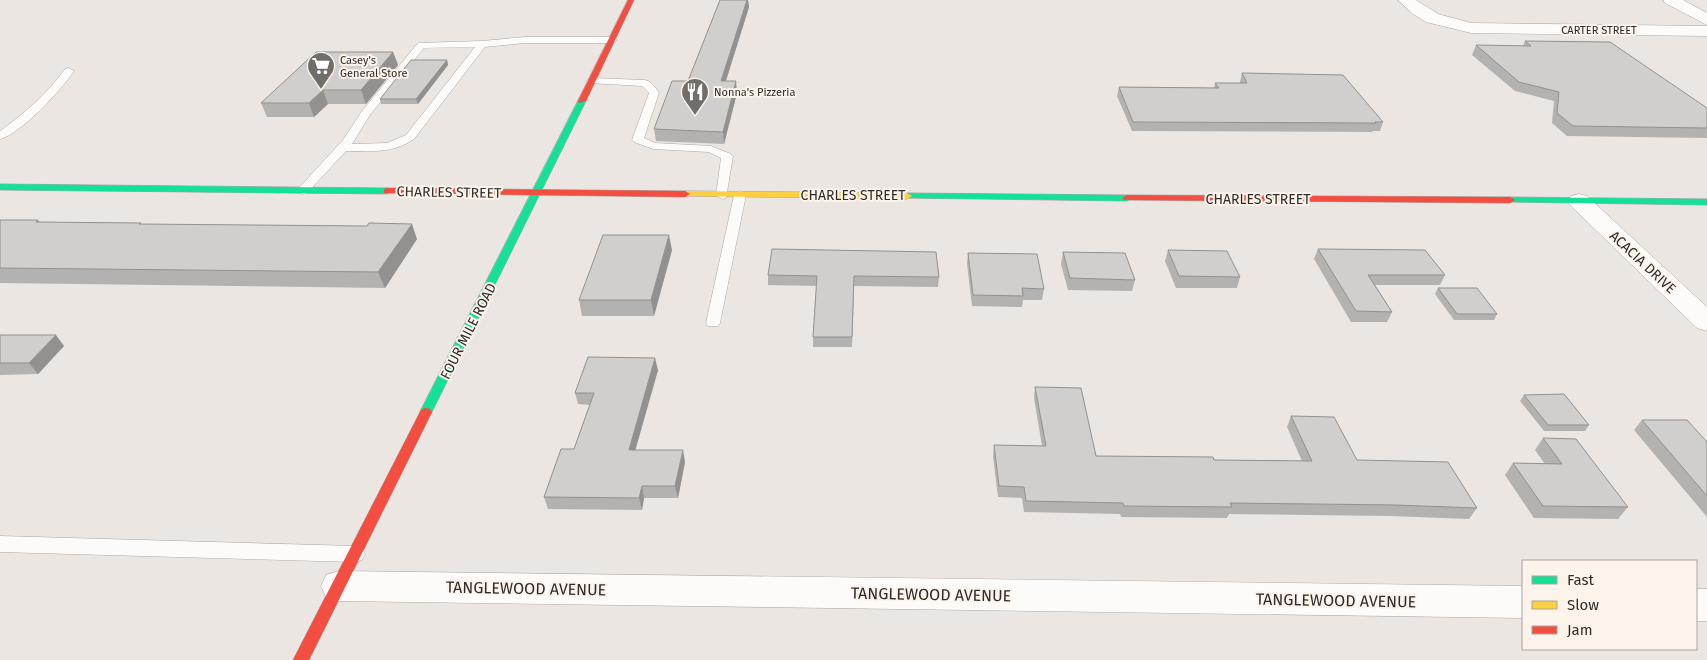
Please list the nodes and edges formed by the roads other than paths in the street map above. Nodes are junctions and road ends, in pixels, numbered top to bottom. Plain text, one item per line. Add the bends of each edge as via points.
1 (631, 0) edge
2 (1406, 0) edge
3 (1671, 0) edge
4 (1707, 20) edge
5 (1707, 31) edge
6 (612, 40) junction
7 (482, 44) junction
8 (69, 71) dead end
9 (592, 81) junction
10 (0, 136) edge
11 (343, 147) junction
12 (0, 187) edge
13 (303, 190) junction
14 (537, 193) junction
15 (722, 195) junction
16 (740, 195) junction
17 (1579, 201) junction
18 (1707, 202) edge
19 (1707, 322) edge
20 (714, 323) dead end
21 (0, 544) edge
22 (355, 554) junction
23 (339, 586) junction
24 (1522, 602) edge
25 (301, 660) edge

1 - 6 street, FOUR MILE ROAD
2 - 5 street, CARTER STREET via 1419,11 1444,22 1471,28
3 - 4 street
6 - 7 lane via 525,40
6 - 9 street, FOUR MILE ROAD
7 - 11 lane via 403,143 385,147
7 - 11 lane via 421,45
8 - 10 lane via 58,88
9 - 14 street, FOUR MILE ROAD
9 - 15 lane via 645,83 654,93 638,140 653,146 711,149 727,156
11 - 13 lane
12 - 13 street, CHARLES STREET
13 - 14 street, CHARLES STREET
14 - 15 street, CHARLES STREET
14 - 22 street, FOUR MILE ROAD
15 - 16 street, CHARLES STREET
16 - 17 street, CHARLES STREET
16 - 20 lane
17 - 18 street, CHARLES STREET
17 - 19 street, ACACIA DRIVE
21 - 22 lane
22 - 23 street, FOUR MILE ROAD
23 - 24 street, TANGLEWOOD AVENUE
23 - 25 street, FOUR MILE ROAD

